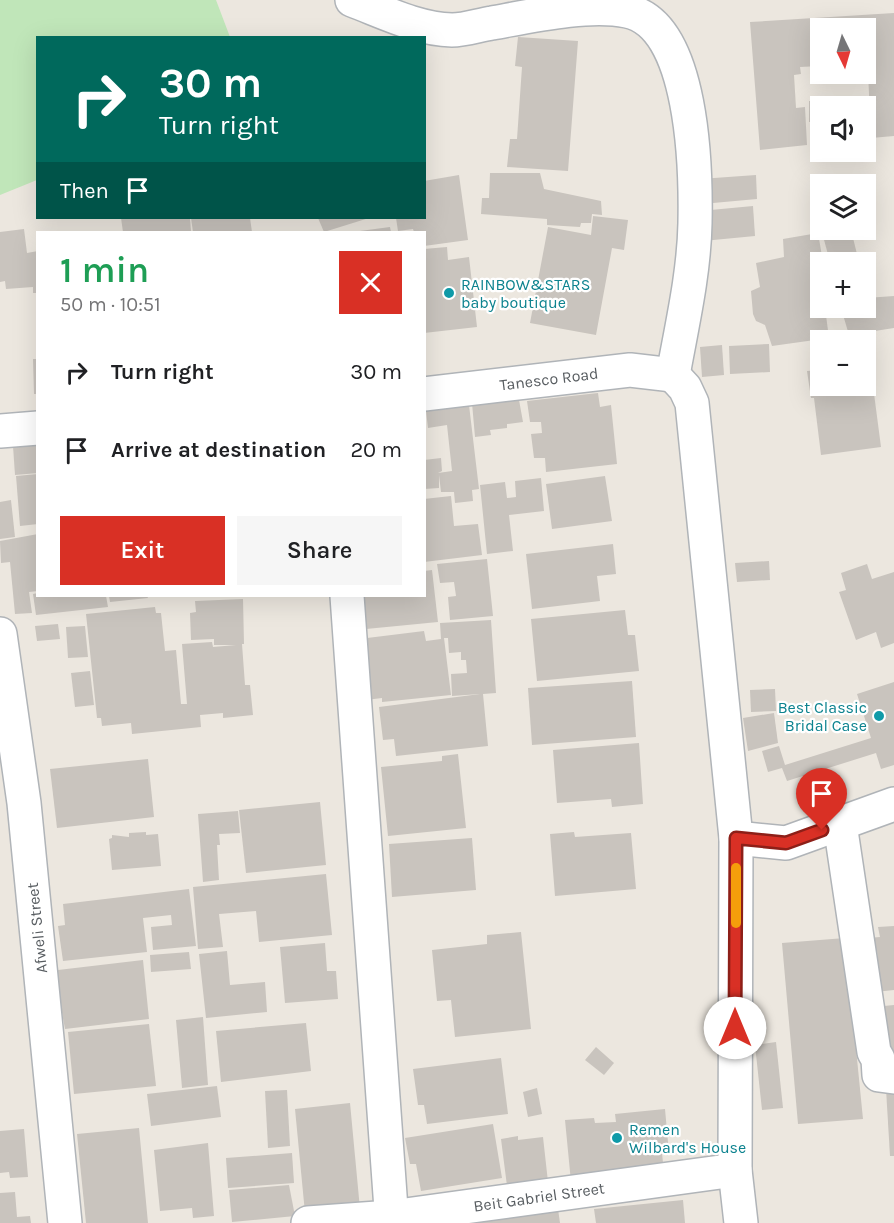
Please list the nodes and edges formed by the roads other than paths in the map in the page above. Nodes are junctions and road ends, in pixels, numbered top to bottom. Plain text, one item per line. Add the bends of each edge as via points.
1 (352, 0) edge
2 (673, 375) junction
3 (426, 394) edge
4 (36, 428) edge
5 (0, 431) edge
6 (347, 597) edge
7 (0, 634) edge
8 (894, 804) edge
9 (840, 824) junction
10 (736, 838) junction
11 (894, 1077) edge
12 (735, 1170) junction
13 (391, 1220) edge
14 (65, 1223) edge
15 (308, 1223) edge
16 (741, 1223) edge

1 - 2 street via 413,24 453,30 569,10 628,11 653,24 673,52 690,111 695,222 690,279
2 - 3 street, Tanesco Road via 630,370
2 - 10 street via 692,403
4 - 5 street
6 - 13 street
7 - 14 street, Afweli Street via 24,803
8 - 9 street
9 - 10 street via 786,843
9 - 11 street via 874,1052 879,1075
10 - 12 street
12 - 13 street, Beit Gabriel Street
12 - 16 street
13 - 15 street, Beit Gabriel Street

